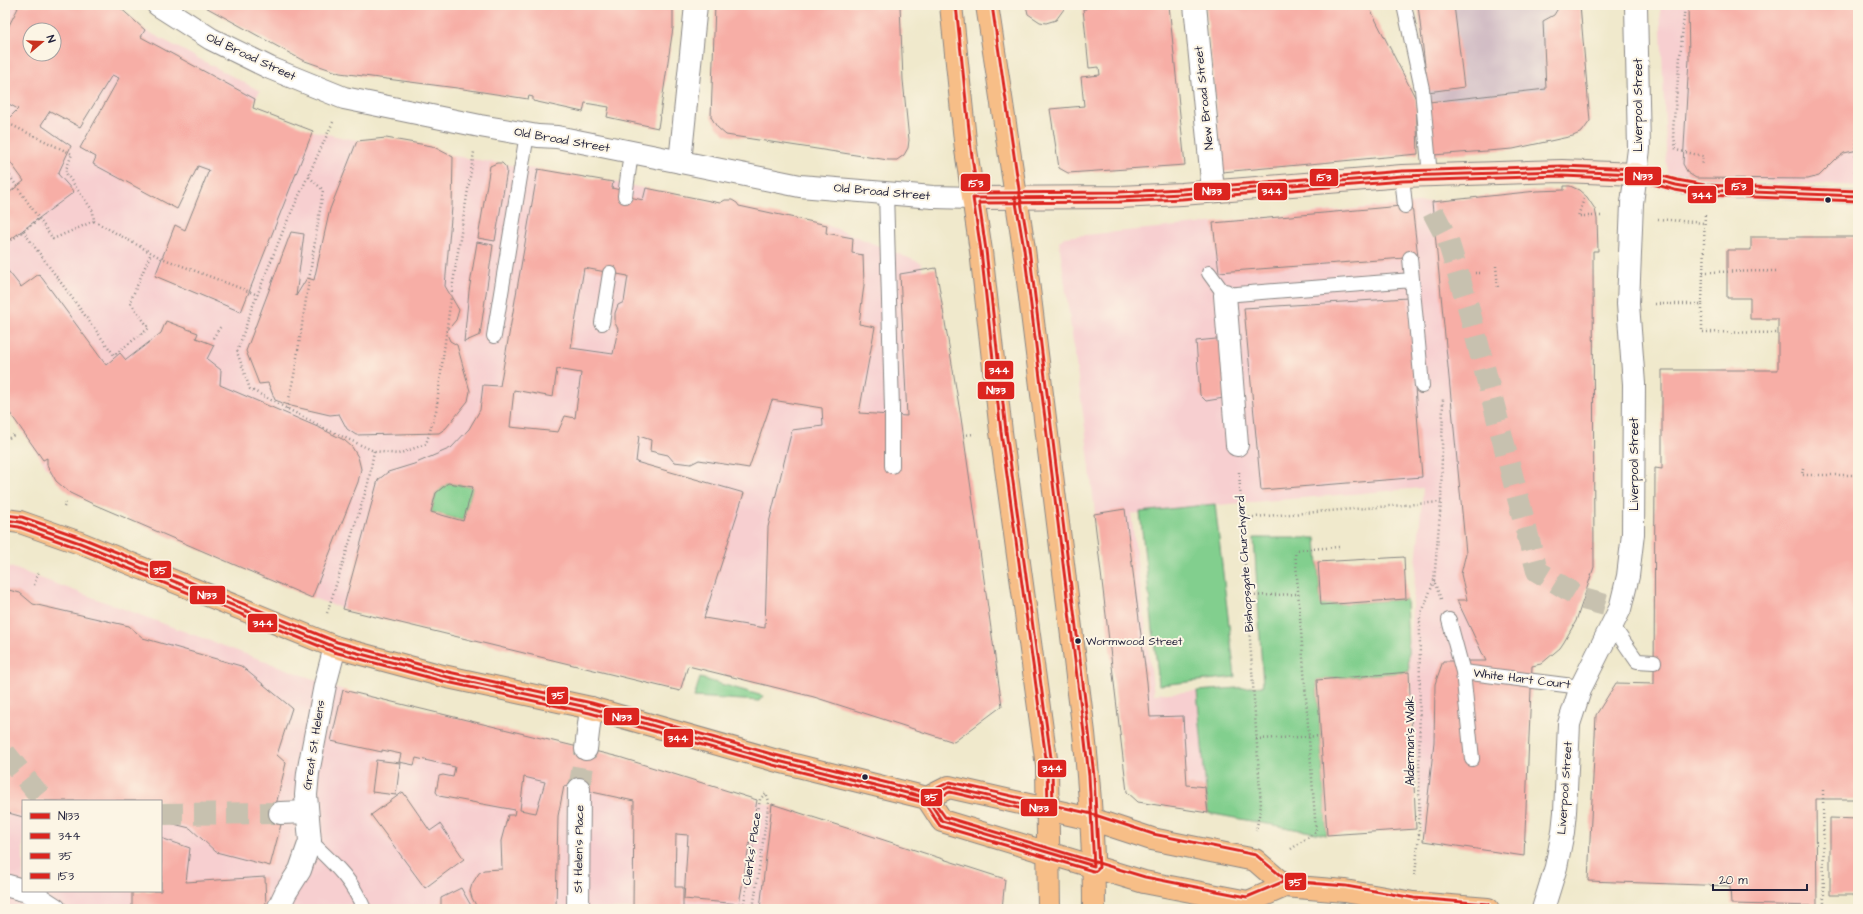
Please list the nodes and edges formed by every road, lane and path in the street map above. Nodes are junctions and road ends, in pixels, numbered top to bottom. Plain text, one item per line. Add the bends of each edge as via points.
1 (158, 5) edge
2 (696, 5) edge
3 (951, 5) edge
4 (987, 5) edge
5 (1195, 5) edge
6 (1404, 5) edge
7 (1636, 5) edge
8 (1685, 5) edge
9 (344, 98) junction
10 (5, 122) edge
11 (1858, 122) edge
12 (480, 126) junction
13 (527, 134) junction
14 (631, 153) junction
15 (680, 162) junction
16 (5, 169) edge
17 (1699, 171) dead end
18 (1636, 174) junction
19 (308, 176) junction
20 (1402, 176) junction
21 (1430, 176) junction
22 (1213, 191) junction
23 (886, 192) junction
24 (625, 196) dead end
25 (1852, 196) edge
26 (1016, 197) junction
27 (973, 198) junction
28 (1405, 206) dead end
29 (1705, 207) dead end
30 (40, 218) junction
31 (94, 221) junction
32 (23, 232) junction
33 (5, 245) edge
34 (151, 253) junction
35 (1410, 258) dead end
36 (1496, 266) dead end
37 (1777, 271) dead end
38 (610, 272) dead end
39 (1703, 272) junction
40 (1210, 273) dead end
41 (1475, 273) dead end
42 (1480, 273) dead end
43 (1412, 280) junction
44 (1498, 288) dead end
45 (258, 295) junction
46 (1225, 295) junction
47 (1656, 304) dead end
48 (1702, 304) junction
49 (602, 323) dead end
50 (221, 326) dead end
51 (1778, 333) dead end
52 (494, 336) dead end
53 (213, 338) dead end
54 (1422, 386) dead end
55 (1443, 395) dead end
56 (287, 410) junction
57 (14, 435) dead end
58 (9, 438) dead end
59 (1237, 445) joint
60 (374, 451) junction
61 (892, 466) dead end
62 (1803, 468) dead end
63 (1858, 475) edge
64 (67, 500) dead end
65 (1441, 502) junction
66 (64, 507) dead end
67 (1241, 518) junction
68 (5, 520) edge
69 (1339, 547) dead end
70 (39, 571) dead end
71 (34, 585) dead end
72 (1298, 594) junction
73 (1247, 596) junction
74 (326, 613) dead end
75 (1449, 620) dead end
76 (1612, 626) junction
77 (335, 647) junction
78 (1654, 662) dead end
79 (1463, 672) junction
80 (1581, 687) junction
81 (591, 708) junction
82 (1321, 736) dead end
83 (1308, 737) junction
84 (1256, 739) junction
85 (586, 749) tunnel mouth
86 (1472, 759) dead end
87 (579, 789) tunnel mouth
88 (1823, 790) dead end
89 (927, 798) junction
90 (1048, 810) junction
91 (307, 812) junction
92 (280, 813) tunnel mouth
93 (1091, 819) junction
94 (310, 841) junction
95 (1291, 849) dead end
96 (1048, 854) junction
97 (1255, 860) junction
98 (1094, 866) junction
99 (5, 885) edge
100 (1285, 886) junction
101 (22, 890) edge
102 (29, 892) edge
103 (1854, 895) dead end
104 (744, 903) dead end
105 (1377, 903) edge
106 (1858, 903) edge
107 (1413, 904) junction
108 (1824, 908) edge
109 (55, 909) edge
110 (278, 909) edge
111 (364, 909) edge
112 (578, 909) edge
113 (753, 909) edge
114 (1049, 909) edge
115 (1094, 909) edge
116 (1488, 909) edge
117 (1543, 909) edge

1 - 9 street, Old Broad Street via 211,39 270,68
2 - 15 street
3 - 27 main road
4 - 26 main road
5 - 22 street, New Broad Street
6 - 21 lane via 1422,89
7 - 18 street, Liverpool Street via 1639,149
8 - 17 path via 1673,130 1676,150 1704,156
9 - 12 street, Old Broad Street
9 - 19 path
10 - 31 path via 72,154 64,172 93,211
11 - 25 path
12 - 13 street, Old Broad Street
12 - 60 path via 452,289 436,411 426,444 398,454
13 - 14 street, Old Broad Street via 557,137
13 - 52 lane
14 - 15 street, Old Broad Street
14 - 24 lane
15 - 23 street, Old Broad Street via 800,186
16 - 30 path
18 - 21 street, Old Broad Street via 1562,171
18 - 25 lane via 1704,190
18 - 76 street, Liverpool Street via 1632,203 1628,304 1634,384 1633,534 1628,576 1620,609
19 - 45 path
19 - 56 path via 323,190
20 - 21 street, Old Broad Street
20 - 22 street, Old Broad Street
20 - 28 lane
22 - 26 street, Old Broad Street via 1119,197
23 - 27 street, Old Broad Street
23 - 61 lane
26 - 27 street, Old Broad Street
26 - 93 main road via 1073,646
27 - 90 main road via 1001,432 1047,766
29 - 39 path
30 - 31 path via 53,240
30 - 32 path
31 - 34 path
32 - 33 path
32 - 34 path via 114,355 149,328 130,302
34 - 45 path
35 - 43 lane
36 - 44 path
37 - 39 path
38 - 49 lane
39 - 48 path
40 - 46 lane
41 - 42 path
43 - 46 lane
43 - 54 lane
45 - 56 path via 237,352 250,389
46 - 59 street
47 - 48 path
48 - 51 path via 1702,332
50 - 53 path
55 - 65 path, Alderman's Walk
56 - 60 path
57 - 58 path
59 - 67 path, Bishopsgate Churchyard
60 - 74 path via 368,484
62 - 63 path via 1802,475
64 - 66 path
65 - 67 path
65 - 107 path, Alderman's Walk via 1434,581 1420,618 1419,834
67 - 73 path, Bishopsgate Churchyard
68 - 77 main road via 20,522 80,543
69 - 72 path via 1295,550
70 - 71 path
72 - 73 path
72 - 83 path
73 - 84 path, Bishopsgate Churchyard
75 - 79 lane, White Hart Court
76 - 78 lane via 1637,661
76 - 80 street, Liverpool Street
77 - 81 main road via 443,676
77 - 91 street, Great St. Helens via 308,773
79 - 80 lane, White Hart Court
79 - 86 lane, White Hart Court
80 - 117 street, Liverpool Street via 1569,724 1563,832
81 - 85 street
81 - 89 main road via 774,760
82 - 83 path
83 - 84 path
83 - 95 path via 1316,832
84 - 97 path, Bishopsgate Churchyard via 1261,806 1256,830
87 - 112 street, St Helen's Place
88 - 108 path
89 - 90 main road via 949,787
89 - 96 main road via 942,821
90 - 93 main road
90 - 96 main road
91 - 92 street
91 - 94 street, Great St. Helens
93 - 97 main road via 1152,839
93 - 98 main road
94 - 110 street, Great St. Helens via 300,870
94 - 111 lane via 340,869 357,892
96 - 98 main road
96 - 114 main road
97 - 100 main road
98 - 100 main road via 1144,882 1248,902
98 - 115 main road
99 - 101 street
100 - 105 main road via 1345,891
102 - 109 street
103 - 106 path
104 - 113 path, Clerks' Place via 760,799 766,793 769,801
105 - 107 main road
107 - 116 main road

